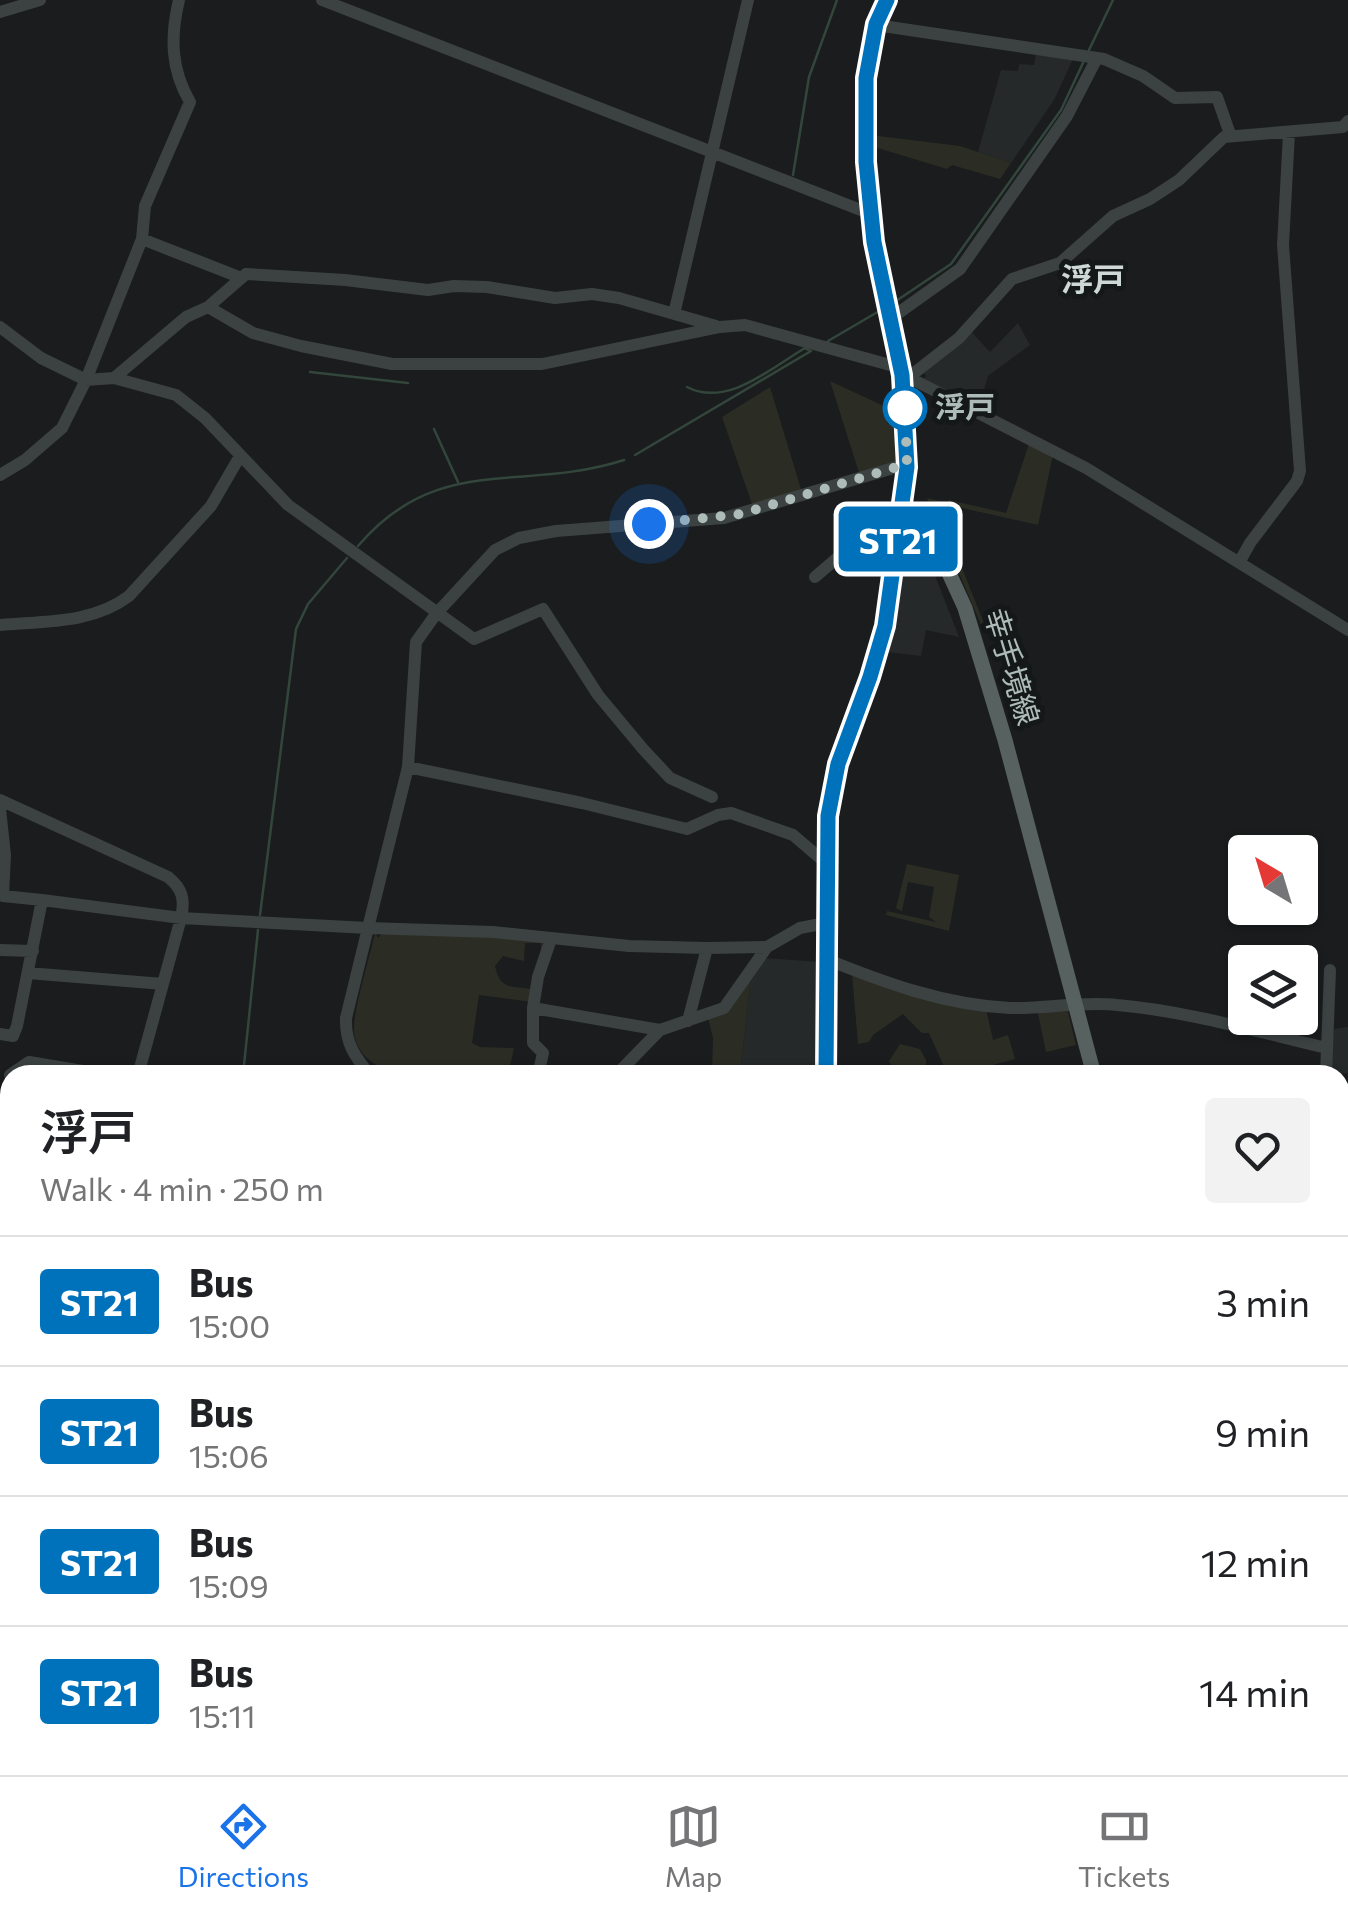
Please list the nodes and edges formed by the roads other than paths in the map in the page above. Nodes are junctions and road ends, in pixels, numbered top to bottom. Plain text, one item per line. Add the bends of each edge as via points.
1 (40, 0) edge
2 (179, 0) edge
3 (322, 0) edge
4 (748, 0) edge
5 (887, 0) edge
6 (0, 12) edge
7 (876, 24) junction
8 (1096, 58) junction
9 (1348, 121) edge
10 (1230, 134) junction
11 (1289, 134) junction
12 (713, 152) junction
13 (870, 214) junction
14 (142, 239) junction
15 (239, 277) junction
16 (208, 308) junction
17 (674, 314) junction
18 (890, 319) junction
19 (0, 327) edge
20 (720, 327) junction
21 (904, 373) junction
22 (114, 378) junction
23 (86, 380) junction
24 (240, 456) junction
25 (907, 464) junction
26 (0, 475) edge
27 (903, 505) junction
28 (900, 525) junction
29 (1240, 562) junction
30 (814, 577) dead end
31 (436, 614) junction
32 (0, 625) edge
33 (1348, 630) edge
34 (408, 768) junction
35 (712, 797) dead end
36 (0, 800) edge
37 (0, 809) edge
38 (827, 864) junction
39 (42, 900) junction
40 (181, 918) junction
41 (826, 923) junction
42 (368, 928) junction
43 (551, 940) junction
44 (767, 946) junction
45 (707, 948) junction
46 (0, 950) edge
47 (33, 951) junction
48 (826, 959) junction
49 (1330, 970) dead end
50 (28, 973) junction
51 (164, 984) junction
52 (1076, 1005) junction
53 (533, 1008) junction
54 (688, 1021) junction
55 (660, 1030) junction
56 (0, 1034) edge
57 (1327, 1048) junction
58 (141, 1065) edge
59 (362, 1065) edge
60 (540, 1065) edge
61 (626, 1065) edge
62 (826, 1065) edge
63 (1091, 1065) edge
64 (1326, 1065) edge

1 - 6 street
2 - 14 street via 173,24 176,79 190,102 144,206
3 - 12 street
4 - 12 street
5 - 7 main road
7 - 8 street
7 - 13 main road via 864,126
8 - 10 street via 1144,76 1175,98 1216,97
8 - 18 street via 1067,116 959,271
9 - 11 street
10 - 11 street
10 - 21 street via 1179,180 1114,216 1060,263 1012,280 959,338
11 - 29 street via 1283,245 1300,470
12 - 13 street
12 - 17 street
13 - 18 main road
14 - 15 street
14 - 23 street
15 - 16 street
15 - 17 street via 488,288 555,298 592,294
16 - 20 street via 253,332 392,364 542,364
16 - 22 street via 186,318
17 - 20 street
18 - 21 main road
19 - 23 street
20 - 21 street via 745,325
21 - 25 main road
21 - 29 street via 1086,468
22 - 23 street
22 - 24 street via 176,395
23 - 26 street via 62,428
24 - 31 street via 288,505
24 - 32 street via 211,506 114,608 90,617
25 - 27 main road
25 - 31 street via 724,518 518,538 495,550
27 - 28 main road
27 - 30 street
28 - 38 street via 878,651 838,764
28 - 52 main road, 幸手境線 via 932,536 965,608
29 - 33 street
31 - 34 street via 416,642
31 - 35 street via 474,639 543,608 589,681 644,749 670,778
34 - 38 street via 688,830 731,813 793,835
34 - 42 street
36 - 40 street via 168,877 182,894
37 - 39 street via 2,896
38 - 41 street
39 - 40 street
39 - 47 street
40 - 42 street
40 - 51 street
41 - 44 street
41 - 48 street
42 - 43 street
42 - 59 street via 345,1033
43 - 45 street
43 - 53 street
44 - 45 street
44 - 54 street via 724,1008
45 - 54 street
46 - 47 street
47 - 50 street
48 - 52 street via 900,989 956,1000 1010,1008
48 - 62 street
49 - 57 street
50 - 51 street
50 - 56 street via 12,1036
51 - 58 street
52 - 57 street via 1141,1008
52 - 63 main road, 幸手境線
53 - 55 street
53 - 60 street
54 - 55 street
55 - 61 street
57 - 64 street

